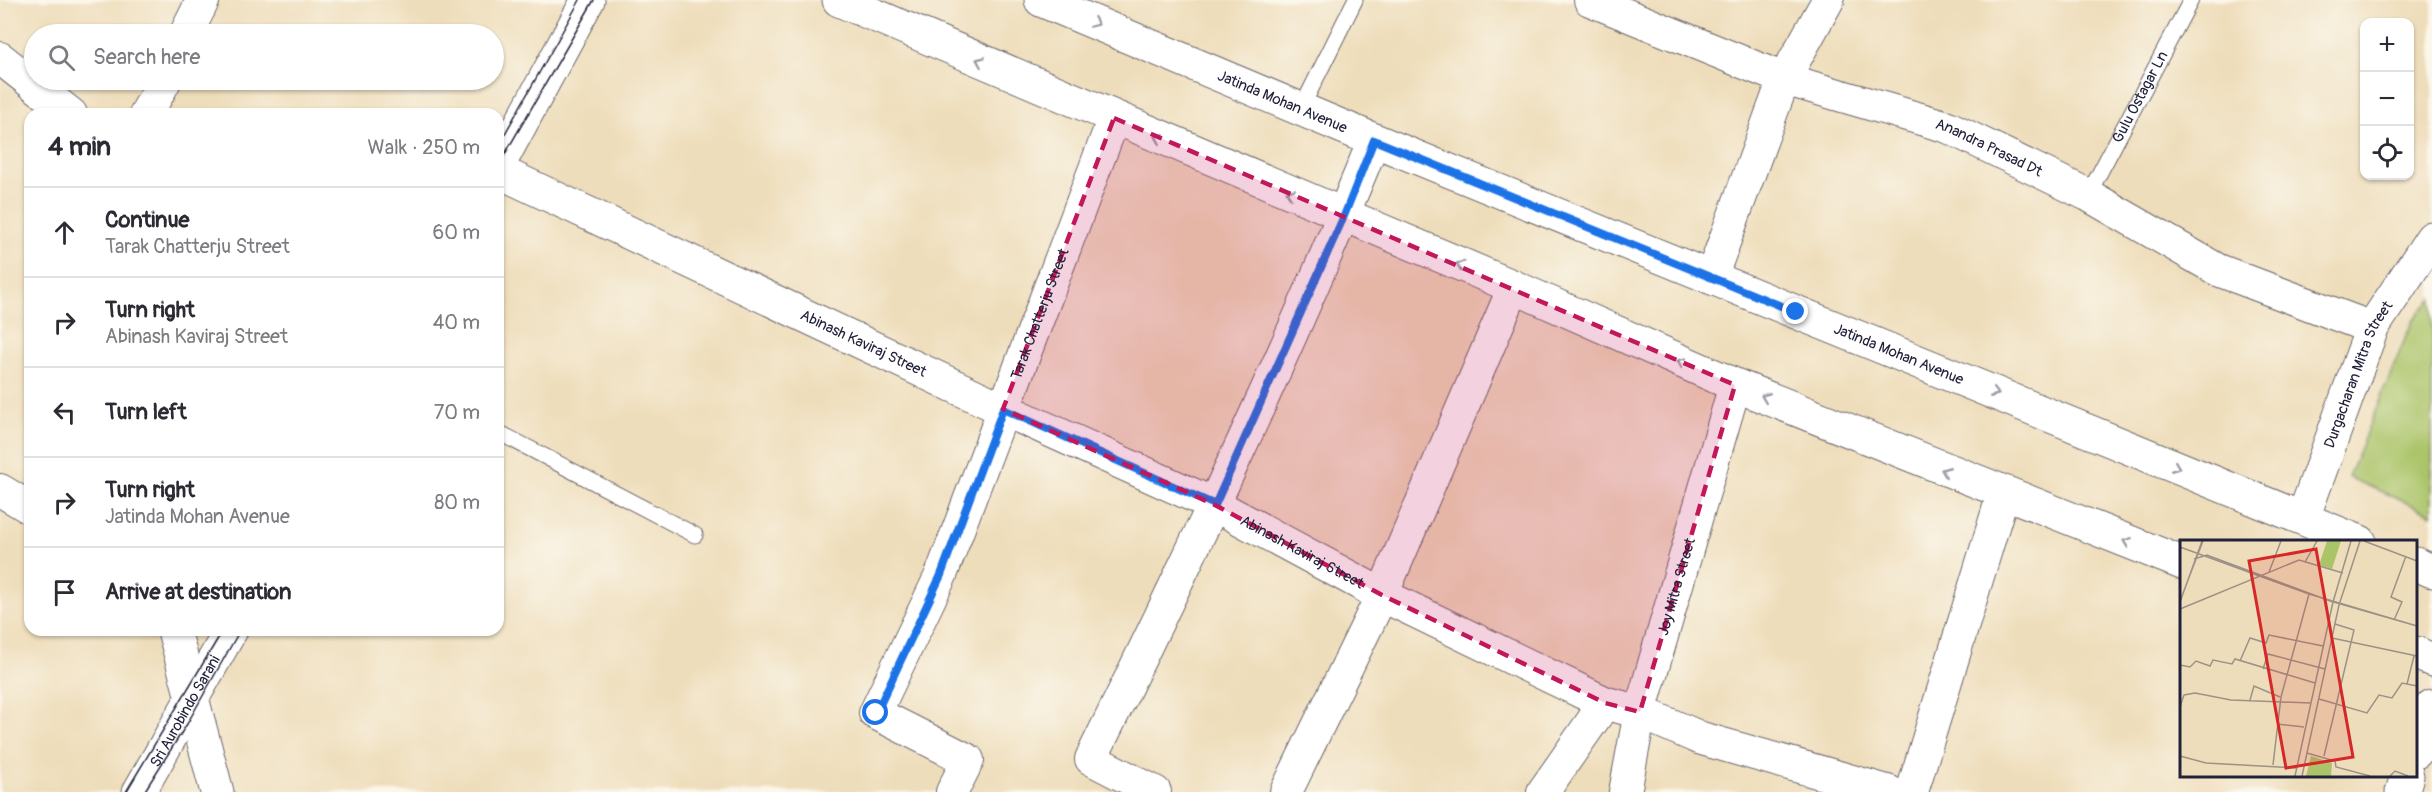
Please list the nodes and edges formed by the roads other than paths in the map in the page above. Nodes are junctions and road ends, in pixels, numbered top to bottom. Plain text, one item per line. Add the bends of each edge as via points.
1 (202, 0) edge
2 (588, 0) edge
3 (839, 0) edge
4 (1041, 0) edge
5 (1355, 0) edge
6 (1590, 0) edge
7 (1828, 0) edge
8 (2191, 0) edge
9 (191, 24) edge
10 (0, 58) edge
11 (24, 77) edge
12 (1784, 79) junction
13 (41, 90) edge
14 (159, 90) edge
15 (64, 108) edge
16 (149, 108) edge
17 (1301, 109) junction
18 (1113, 118) junction
19 (1374, 140) junction
20 (504, 155) edge
21 (504, 174) edge
22 (2088, 195) junction
23 (1344, 216) junction
24 (2432, 238) edge
25 (1711, 278) junction
26 (1514, 287) junction
27 (2372, 328) junction
28 (1735, 385) junction
29 (1003, 409) junction
30 (504, 435) edge
31 (0, 490) edge
32 (2003, 494) junction
33 (24, 504) edge
34 (1215, 505) junction
35 (2303, 518) junction
36 (695, 535) dead end
37 (2355, 540) edge
38 (2180, 563) edge
39 (2417, 565) edge
40 (2432, 571) edge
41 (1382, 595) junction
42 (176, 636) edge
43 (227, 636) edge
44 (2417, 654) edge
45 (2432, 660) edge
46 (193, 695) junction
47 (1605, 703) junction
48 (2432, 706) edge
49 (1640, 712) junction
50 (2417, 747) edge
51 (2407, 777) edge
52 (139, 792) edge
53 (217, 792) edge
54 (952, 792) edge
55 (1155, 792) edge
56 (1286, 792) edge
57 (1543, 792) edge
58 (1625, 792) edge
59 (1889, 792) edge
60 (1912, 792) edge
61 (2402, 792) edge

1 - 9 main road
2 - 20 main road
18 -> 3 main road
4 -> 17 main road, Jatinda Mohan Avenue
5 - 17 lane
6 - 12 street, Anandra Prasad Dt
7 - 12 street
8 - 22 lane, Gulu Ostagar Ln
10 - 11 street
12 - 22 street, Anandra Prasad Dt via 1948,127
12 - 25 street
13 - 15 street
14 - 16 main road
17 - 19 main road, Jatinda Mohan Avenue
23 -> 18 main road
18 - 29 street, Tarak Chatterju Street
19 - 23 street
19 - 25 main road, Jatinda Mohan Avenue
21 - 29 main road, Abinash Kaviraj Street
22 - 27 street, Anandra Prasad Dt via 2218,270
26 -> 23 main road
23 - 34 street
24 - 27 main road, Durgacharan Mitra Street
25 -> 35 main road, Jatinda Mohan Avenue
28 -> 26 main road
26 - 41 street
27 - 35 main road, Durgacharan Mitra Street
32 -> 28 main road
28 - 49 street, Joy Mitra Street
29 - 34 main road, Abinash Kaviraj Street
29 - 54 street, Tarak Chatterju Street via 941,575 876,713 968,760
30 - 36 lane
31 - 33 street
38 -> 32 main road
32 - 60 street
34 - 41 main road, Abinash Kaviraj Street
34 - 55 street via 1091,759
35 - 37 main road, Jatinda Mohan Avenue
39 - 40 main road
41 - 47 main road, Abinash Kaviraj Street
41 - 56 street
42 - 46 main road
43 - 46 main road, Sri Aurobindo Sarani
44 - 45 main road
46 - 52 main road, Sri Aurobindo Sarani
46 - 53 main road
47 - 49 main road, Abinash Kaviraj Street
47 - 57 street
48 - 50 main road
49 - 58 street, Joy Mitra Street
49 - 59 main road, Abinash Kaviraj Street via 1700,738
51 - 61 main road

